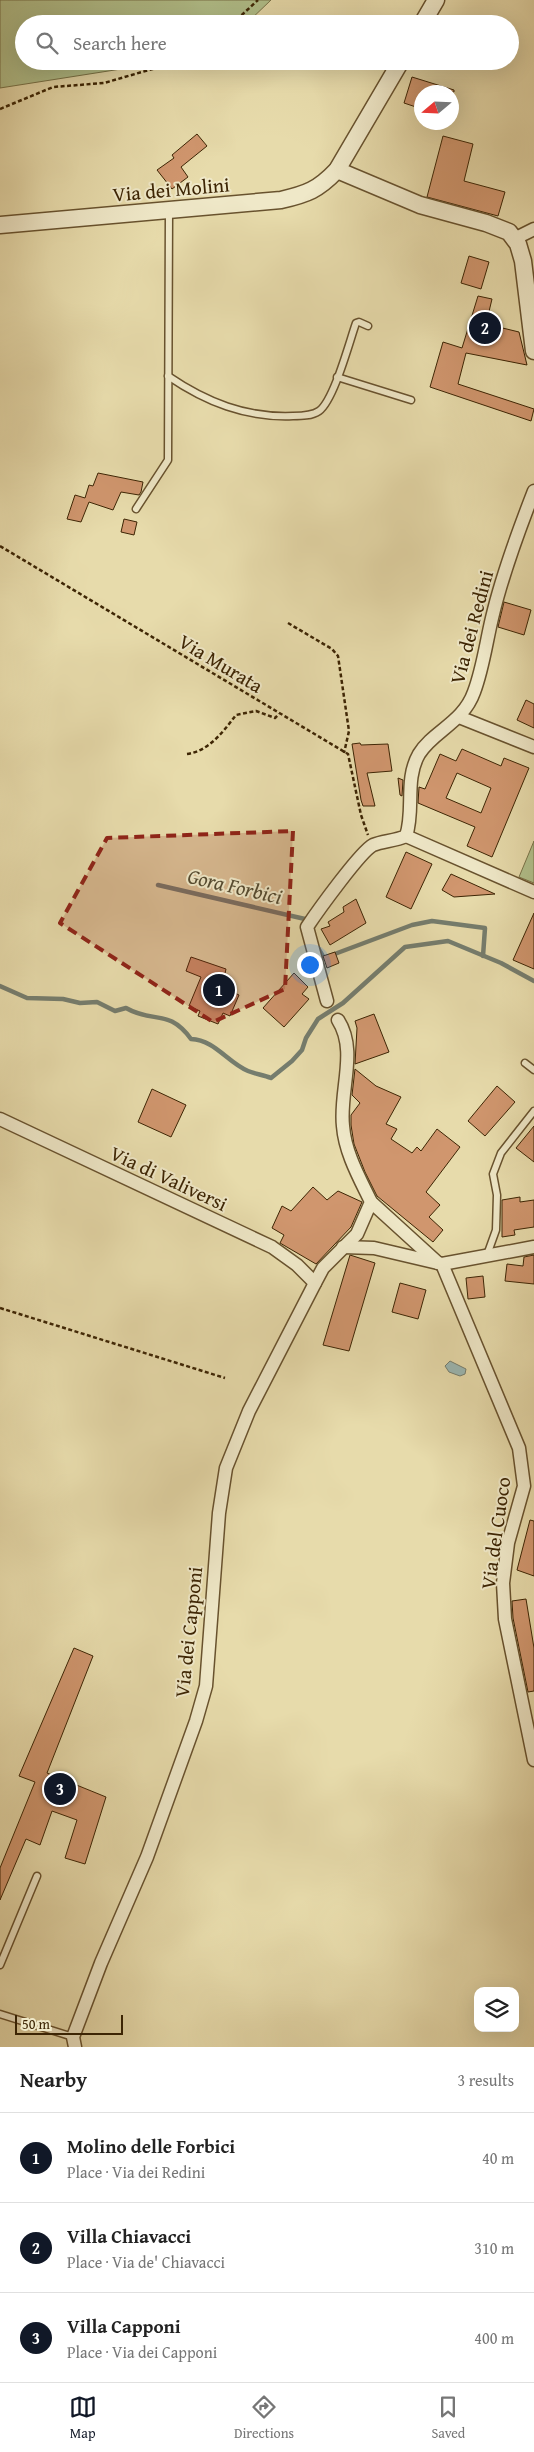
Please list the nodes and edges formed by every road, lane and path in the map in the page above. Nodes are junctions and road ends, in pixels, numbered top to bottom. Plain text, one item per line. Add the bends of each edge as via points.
1 (258, 0) edge
2 (436, 0) edge
3 (242, 15) edge
4 (427, 15) edge
5 (149, 70) edge
6 (396, 70) edge
7 (0, 109) edge
8 (337, 170) junction
9 (169, 210) junction
10 (0, 225) edge
11 (534, 229) edge
12 (514, 239) junction
13 (368, 326) dead end
14 (534, 351) edge
15 (168, 376) junction
16 (337, 377) junction
17 (411, 400) dead end
18 (534, 491) edge
19 (136, 509) dead end
20 (0, 546) edge
21 (288, 623) dead end
22 (279, 714) junction
23 (459, 717) junction
24 (534, 747) edge
25 (344, 753) junction
26 (187, 754) dead end
27 (406, 836) junction
28 (372, 846) junction
29 (534, 892) edge
30 (327, 1002) dead end
31 (338, 1020) dead end
32 (525, 1063) dead end
33 (534, 1070) edge
34 (534, 1111) edge
35 (0, 1119) edge
36 (371, 1202) junction
37 (344, 1247) junction
38 (534, 1247) edge
39 (487, 1255) junction
40 (440, 1264) junction
41 (315, 1282) junction
42 (0, 1308) edge
43 (225, 1378) dead end
44 (530, 1721) edge
45 (534, 1760) edge
46 (37, 1876) dead end
47 (0, 1965) edge
48 (0, 2014) edge
49 (74, 2042) edge

1 - 3 path
2 - 4 street
5 - 7 path via 104,83 53,87
6 - 8 street, Via dei Molini
8 - 9 street, Via dei Molini via 323,185 290,198
8 - 12 street via 420,205 486,223 509,232
9 - 10 street, Via dei Molini
9 - 15 lane
11 - 12 street
12 - 14 street via 523,261
13 - 16 lane via 356,323
15 - 16 lane via 202,398 231,409 281,417 319,411 328,400
15 - 19 lane via 168,460
16 - 17 lane
18 - 23 street, Via dei Redini via 492,616 474,693
20 - 22 path, Via Murata
21 - 25 path via 332,649 338,656 348,731
22 - 25 path, Via Murata
22 - 26 path via 272,718 256,711 236,715 211,743
23 - 24 street
23 - 27 street, Via dei Redini via 417,759
25 - 28 path via 348,754 361,815
27 - 28 street via 395,842
27 - 29 street
28 - 30 street via 358,858 307,927
31 - 36 street via 345,1031 347,1054 342,1126 355,1168
32 - 33 lane
34 - 39 lane via 501,1153 493,1174 496,1230
35 - 41 street, Via di Valiversi via 272,1247
36 - 37 street, Via dei Capponi via 357,1234
36 - 40 street
37 - 40 street via 374,1248
37 - 41 street, Via dei Capponi via 323,1268
38 - 39 street
39 - 40 street
40 - 44 street, Via del Cuoco via 519,1448 524,1486 508,1543 503,1583 505,1619
41 - 49 street, Via dei Capponi via 249,1411 226,1468 215,1548 206,1686 147,1857 101,1963
42 - 43 path
44 - 45 street, Via del Cuoco
46 - 47 lane
48 - 49 lane

